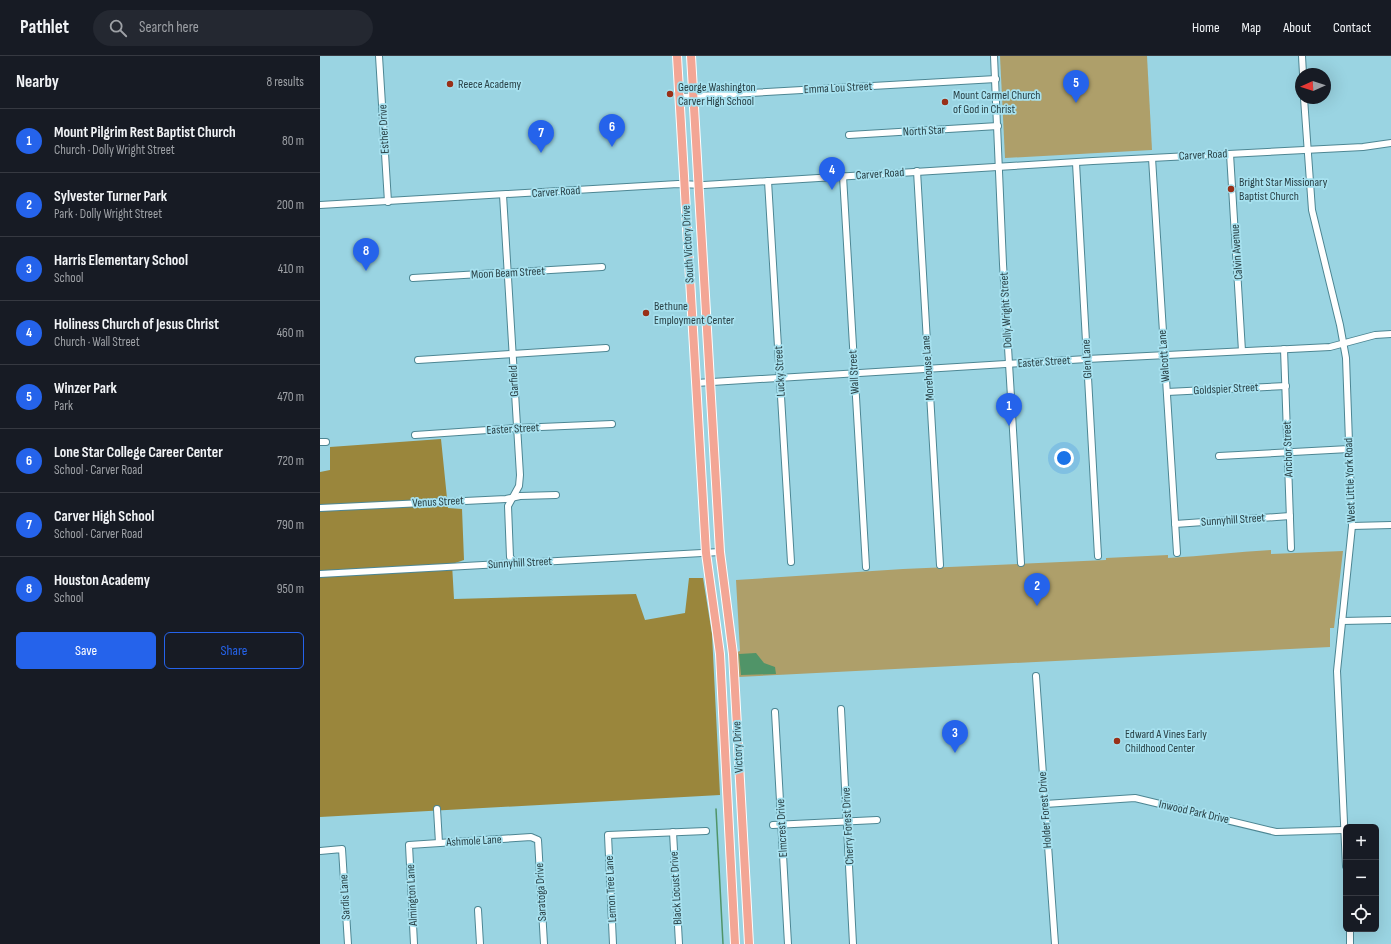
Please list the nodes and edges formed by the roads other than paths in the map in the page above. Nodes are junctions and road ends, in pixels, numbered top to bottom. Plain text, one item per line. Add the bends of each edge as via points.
1 (380, 56) edge
2 (678, 56) edge
3 (691, 56) edge
4 (994, 56) edge
5 (1302, 56) edge
6 (1303, 68) edge
7 (996, 79) junction
8 (680, 97) junction
9 (694, 97) junction
10 (1304, 104) edge
11 (998, 126) junction
12 (849, 135) dead end
13 (1391, 143) edge
14 (1307, 150) junction
15 (1230, 154) junction
16 (1152, 158) junction
17 (1076, 162) junction
18 (1000, 167) junction
19 (917, 172) junction
20 (843, 176) junction
21 (768, 181) junction
22 (684, 184) junction
23 (699, 185) junction
24 (503, 195) junction
25 (388, 202) junction
26 (320, 205) edge
27 (602, 268) dead end
28 (508, 272) junction
29 (413, 278) dead end
30 (691, 286) junction
31 (705, 286) junction
32 (1391, 334) edge
33 (1344, 344) junction
34 (606, 348) dead end
35 (1284, 349) junction
36 (1242, 351) junction
37 (512, 355) junction
38 (1164, 356) junction
39 (1087, 359) junction
40 (418, 360) dead end
41 (1009, 364) junction
42 (929, 369) junction
43 (854, 374) junction
44 (780, 378) junction
45 (711, 382) junction
46 (696, 383) junction
47 (1286, 386) junction
48 (1167, 392) junction
49 (612, 424) dead end
50 (517, 428) junction
51 (415, 435) dead end
52 (1349, 449) junction
53 (1288, 452) junction
54 (1219, 456) dead end
55 (556, 495) dead end
56 (512, 498) junction
57 (320, 508) edge
58 (1290, 516) junction
59 (1175, 524) junction
60 (1391, 525) edge
61 (1352, 526) junction
62 (1291, 548) dead end
63 (706, 552) junction
64 (720, 552) junction
65 (1177, 553) dead end
66 (1098, 556) dead end
67 (791, 562) dead end
68 (515, 563) junction
69 (1021, 563) dead end
70 (940, 565) dead end
71 (866, 567) dead end
72 (320, 574) edge
73 (1391, 620) edge
74 (1342, 621) junction
75 (1036, 676) dead end
76 (722, 688) junction
77 (735, 688) junction
78 (841, 709) dead end
79 (775, 712) dead end
80 (1044, 804) junction
81 (437, 808) dead end
82 (876, 820) dead end
83 (848, 821) junction
84 (782, 824) junction
85 (1344, 824) edge
86 (774, 825) dead end
87 (729, 827) junction
88 (742, 827) junction
89 (1343, 830) edge
90 (706, 831) dead end
91 (673, 832) junction
92 (538, 840) joint
93 (439, 843) junction
94 (409, 845) joint
95 (320, 851) edge
96 (478, 910) dead end
97 (1350, 932) edge
98 (348, 944) edge
99 (414, 944) edge
100 (480, 944) edge
101 (544, 944) edge
102 (614, 944) edge
103 (679, 944) edge
104 (735, 944) edge
105 (749, 944) edge
106 (788, 944) edge
107 (853, 944) edge
108 (1055, 944) edge
109 (1350, 944) edge

1 - 25 street, Esther Drive
2 - 8 main road, South Victory Drive
3 - 9 main road, South Victory Drive
4 - 7 street, Dolly Wright Street
5 - 6 street
7 - 9 street, Emma Lou Street
7 - 11 street, Dolly Wright Street
8 - 9 street, Emma Lou Street
8 - 22 main road, South Victory Drive
9 - 23 main road, South Victory Drive
10 - 14 street, West Little York Road
11 - 12 street, North Star
11 - 18 street, Dolly Wright Street
13 - 14 street, Carver Road
14 - 15 street, Carver Road
14 - 33 street, West Little York Road via 1313,219
15 - 16 street, Carver Road
15 - 36 street, Calvin Avenue
16 - 17 street, Carver Road
16 - 38 street, Walcott Lane
17 - 18 street, Carver Road
17 - 39 street, Glen Lane
18 - 19 street, Carver Road
18 - 41 street, Dolly Wright Street
19 - 20 street, Carver Road
19 - 42 street, Morehouse Lane
20 - 21 street, Carver Road
20 - 43 street, Wall Street
21 - 23 street, Carver Road
21 - 44 street, Lucky Street
22 - 23 street, Carver Road
22 - 24 street, Carver Road
22 - 30 main road, South Victory Drive
23 - 31 main road, South Victory Drive
24 - 25 street, Carver Road
24 - 28 street, Garfield
25 - 26 street, Carver Road
27 - 28 street, Moon Beam Street
28 - 29 street, Moon Beam Street
28 - 37 street, Garfield
30 - 31 main road
30 - 46 main road, South Victory Drive
31 - 45 main road, South Victory Drive
32 - 33 street, Easter Street via 1375,335
33 - 35 street, Easter Street
33 - 52 street, West Little York Road
34 - 37 street
35 - 36 street, Easter Street
35 - 47 street, Anchor Street
36 - 38 street, Easter Street
37 - 40 street
37 - 50 street, Garfield
38 - 39 street, Easter Street
38 - 48 street, Walcott Lane
39 - 41 street, Easter Street
39 - 66 street, Glen Lane
41 - 42 street, Easter Street
41 - 69 street, Dolly Wright Street
42 - 43 street, Easter Street
42 - 70 street, Morehouse Lane
43 - 44 street, Easter Street
43 - 71 street, Wall Street
44 - 45 street, Easter Street
44 - 67 street, Lucky Street
45 - 46 street, Easter Street
45 - 64 main road, South Victory Drive
46 - 63 main road, South Victory Drive
47 - 48 street, Goldspier Street
47 - 53 street, Anchor Street
48 - 59 street, Walcott Lane
49 - 50 street, Easter Street
50 - 51 street, Easter Street
50 - 56 street, Garfield via 519,486
52 - 53 street
52 - 61 street, West Little York Road
53 - 54 street
53 - 58 street, Anchor Street
55 - 56 street, Venus Street
56 - 57 street, Venus Street
56 - 68 street, Garfield via 508,506 510,557
58 - 59 street, Sunnyhill Street
58 - 62 street, Anchor Street
59 - 65 street, Walcott Lane
60 - 61 street
61 - 74 street, West Little York Road
63 - 64 street, Sunnyhill Street
63 - 68 street, Sunnyhill Street
63 - 76 main road, Victory Drive via 717,628
64 - 77 main road, Victory Drive via 730,622
68 - 72 street, Sunnyhill Street
73 - 74 street
74 - 85 street, West Little York Road via 1337,671
75 - 80 street, Holder Forest Drive
76 - 77 main road
76 - 87 main road, Victory Drive
77 - 88 main road, Victory Drive
78 - 83 street, Cherry Forest Drive
79 - 84 street, Elmcrest Drive
80 - 89 street, Inwood Park Drive via 1135,798 1276,832
80 - 108 street, Holder Forest Drive
81 - 93 street
82 - 83 street
83 - 84 street
83 - 107 street, Cherry Forest Drive
84 - 86 street
84 - 106 street, Elmcrest Drive
87 - 88 main road
87 - 104 main road, Victory Drive
88 - 105 main road, Victory Drive
90 - 91 street
91 - 102 street, Lemon Tree Lane via 608,834
91 - 103 street, Black Locust Drive
92 - 93 street, Ashmole Lane via 531,838
92 - 101 street, Saratoga Drive
93 - 94 street, Ashmole Lane
94 - 99 street, Almington Lane
95 - 98 street, Sardis Lane via 342,849
96 - 100 street
97 - 109 street

